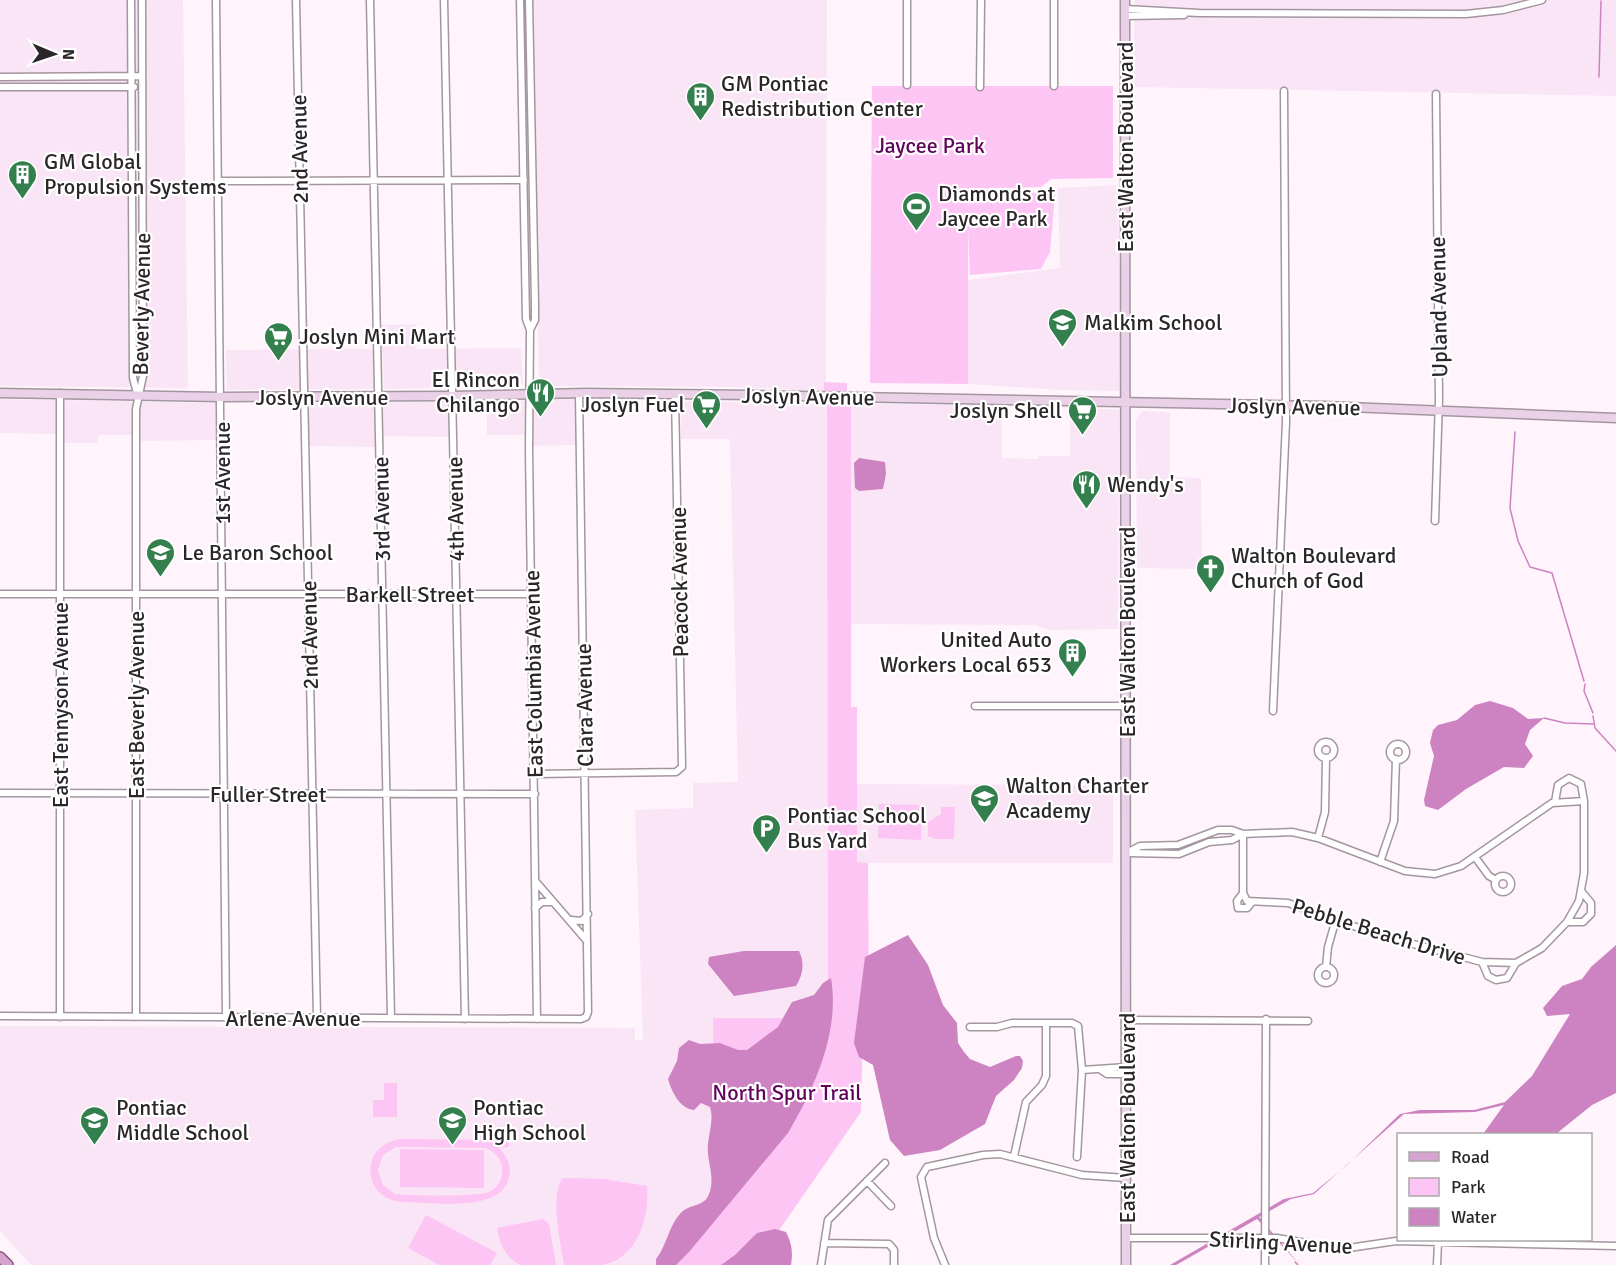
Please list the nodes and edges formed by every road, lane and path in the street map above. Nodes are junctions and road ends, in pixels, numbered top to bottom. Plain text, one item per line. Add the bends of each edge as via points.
1 (131, 0) edge
2 (142, 0) edge
3 (216, 0) edge
4 (296, 0) edge
5 (370, 0) edge
6 (444, 0) edge
7 (520, 0) edge
8 (529, 0) edge
9 (907, 0) edge
10 (981, 0) edge
11 (1054, 0) edge
12 (1542, 0) edge
13 (1125, 8) edge
14 (131, 76) junction
15 (142, 76) junction
16 (0, 77) edge
17 (907, 85) dead end
18 (1054, 86) dead end
19 (0, 87) edge
20 (132, 87) junction
21 (142, 87) junction
22 (980, 87) dead end
23 (522, 91) junction
24 (1284, 91) dead end
25 (1436, 94) dead end
26 (533, 145) junction
27 (300, 180) junction
28 (374, 180) junction
29 (448, 180) junction
30 (524, 180) junction
31 (218, 181) junction
32 (524, 213) junction
33 (535, 268) junction
34 (530, 330) junction
35 (0, 393) edge
36 (60, 393) junction
37 (579, 393) junction
38 (137, 394) junction
39 (530, 394) junction
40 (675, 394) junction
41 (454, 396) junction
42 (221, 397) junction
43 (305, 397) junction
44 (379, 397) junction
45 (1126, 401) junction
46 (1286, 405) junction
47 (1439, 411) junction
48 (1616, 418) edge
49 (1435, 521) dead end
50 (0, 594) edge
51 (60, 594) junction
52 (136, 594) junction
53 (223, 594) junction
54 (309, 594) junction
55 (383, 594) junction
56 (456, 594) junction
57 (532, 594) junction
58 (1127, 705) junction
59 (975, 706) dead end
60 (1273, 711) dead end
61 (1326, 758) dead end
62 (1396, 759) dead end
63 (535, 774) junction
64 (586, 774) junction
65 (0, 794) edge
66 (60, 794) junction
67 (136, 794) junction
68 (224, 794) junction
69 (312, 794) junction
70 (387, 794) junction
71 (460, 794) junction
72 (536, 794) junction
73 (1584, 801) junction
74 (1555, 802) junction
75 (1243, 834) junction
76 (1318, 838) junction
77 (1169, 846) junction
78 (1127, 853) junction
79 (1168, 855) junction
80 (1475, 856) junction
81 (1380, 862) junction
82 (1496, 880) dead end
83 (537, 882) junction
84 (1582, 892) junction
85 (1243, 893) junction
86 (552, 902) junction
87 (1252, 902) junction
88 (535, 908) junction
89 (588, 914) junction
90 (1336, 919) junction
91 (571, 920) junction
92 (1567, 922) junction
93 (587, 941) junction
94 (1482, 962) junction
95 (1516, 963) junction
96 (1326, 967) dead end
97 (0, 1016) edge
98 (60, 1017) junction
99 (136, 1017) junction
100 (226, 1017) junction
101 (586, 1017) joint
102 (317, 1018) junction
103 (391, 1018) junction
104 (465, 1019) junction
105 (537, 1019) junction
106 (1266, 1019) junction
107 (1127, 1020) junction
108 (1308, 1021) dead end
109 (1046, 1023) junction
110 (970, 1027) dead end
111 (1082, 1070) junction
112 (1127, 1070) junction
113 (1014, 1156) junction
114 (1077, 1156) dead end
115 (885, 1163) dead end
116 (1126, 1178) junction
117 (867, 1181) junction
118 (891, 1206) dead end
119 (1126, 1238) junction
120 (1266, 1238) junction
121 (1438, 1242) junction
122 (824, 1243) junction
123 (1616, 1246) edge
124 (820, 1265) edge
125 (894, 1265) edge
126 (945, 1265) edge
127 (1126, 1265) edge
128 (1266, 1265) edge
129 (1437, 1265) edge

1 - 14 street, Beverly Avenue
2 - 15 street, Beverly Avenue
3 - 31 street, 1st Avenue
4 - 27 street, 2nd Avenue
5 - 28 street, 3rd Avenue
6 - 29 street, 4th Avenue
7 - 23 street, East Columbia Avenue
8 - 26 street, East Columbia Avenue
9 - 17 street
10 - 22 street
11 - 18 street
12 - 13 street via 1466,14 1199,13
13 - 45 main road, East Walton Boulevard
14 - 15 street
14 - 16 street
14 - 20 street, Beverly Avenue
15 - 21 street, Beverly Avenue
19 - 20 street
20 - 21 street
20 - 38 street, Beverly Avenue via 133,378
21 - 38 street, Beverly Avenue via 143,376
23 - 26 street, East Columbia Avenue via 527,93
23 - 30 street, East Columbia Avenue
24 - 46 street
25 - 47 street, Upland Avenue
26 - 33 street, East Columbia Avenue
27 - 28 street
27 - 31 street
27 - 43 street, 2nd Avenue
28 - 29 street
28 - 44 street, 3rd Avenue
29 - 30 street
29 - 41 street, 4th Avenue
30 - 32 street, East Columbia Avenue
31 - 42 street, 1st Avenue
32 - 33 street, East Columbia Avenue via 530,266
32 - 34 street, East Columbia Avenue via 526,319
33 - 34 street, East Columbia Avenue via 535,320
34 - 39 street, East Columbia Avenue
35 - 36 main road, Joslyn Avenue
36 - 38 main road, Joslyn Avenue
36 - 51 street, East Tennyson Avenue
37 - 39 main road, Joslyn Avenue
37 - 40 main road, Joslyn Avenue
37 - 64 street, Clara Avenue
38 - 42 main road, Joslyn Avenue
38 - 52 street, East Beverly Avenue
39 - 41 main road, Joslyn Avenue
39 - 57 street, East Columbia Avenue
40 - 45 main road, Joslyn Avenue
40 - 64 street, Peacock Avenue via 681,770
41 - 44 main road, Joslyn Avenue
41 - 56 street, 4th Avenue
42 - 43 main road, Joslyn Avenue
42 - 53 street, 1st Avenue
43 - 44 main road, Joslyn Avenue
43 - 54 street, 2nd Avenue
44 - 55 street, 3rd Avenue
45 - 46 main road, Joslyn Avenue
45 - 58 main road, East Walton Boulevard
46 - 47 main road, Joslyn Avenue
46 - 60 street
47 - 48 main road, Joslyn Avenue
47 - 49 street, Upland Avenue
50 - 51 street, Barkell Street
51 - 52 street, Barkell Street
51 - 66 street, East Tennyson Avenue
52 - 53 street, Barkell Street
52 - 67 street, East Beverly Avenue
53 - 54 street, Barkell Street
53 - 68 street, 1st Avenue
54 - 55 street, Barkell Street
54 - 69 street, 2nd Avenue
55 - 56 street, Barkell Street
55 - 70 street, 3rd Avenue
56 - 57 street, Barkell Street
56 - 71 street, 4th Avenue
57 - 63 street, East Columbia Avenue
58 - 59 street
58 - 78 main road, East Walton Boulevard
61 - 76 street via 1325,812
62 - 81 street via 1394,821
63 - 64 street
63 - 72 street, East Columbia Avenue
64 - 89 street, Clara Avenue
65 - 66 street, Fuller Street
66 - 67 street, Fuller Street
66 - 98 street, East Tennyson Avenue
67 - 68 street, Fuller Street
67 - 99 street, East Beverly Avenue
68 - 69 street, Fuller Street
68 - 100 street, 1st Avenue
69 - 70 street, Fuller Street
69 - 102 street, 2nd Avenue
70 - 71 street, Fuller Street
70 - 103 street, 3rd Avenue
71 - 72 street, Fuller Street
71 - 104 street, 4th Avenue
72 - 83 street, East Columbia Avenue
73 - 74 street
73 - 74 street via 1581,784 1569,778 1558,785
73 - 84 street
74 - 80 street
75 - 76 street via 1292,831
75 - 77 street via 1214,831
75 - 79 street
75 - 85 street
76 - 81 street
77 - 78 street via 1140,846
77 - 79 street
78 - 79 street
78 - 107 main road, East Walton Boulevard
80 - 81 street via 1449,871 1429,875
80 - 82 street
83 - 86 street
83 - 88 street, East Columbia Avenue
84 - 92 street
84 - 92 street via 1591,903 1591,914 1583,922
85 - 87 street
85 - 87 street via 1237,901 1238,908 1247,908
86 - 88 street via 542,902
86 - 91 street
87 - 90 street, Pebble Beach Drive via 1288,903
88 - 105 street, East Columbia Avenue
89 - 91 street via 582,921
89 - 93 street, Clara Avenue
90 - 94 street, Pebble Beach Drive via 1376,934
90 - 96 street
91 - 93 street
92 - 95 street via 1539,952
93 - 101 street, Clara Avenue
94 - 95 street, Pebble Beach Drive
94 - 95 street via 1488,976 1496,980 1507,978
97 - 98 street, Arlene Avenue
98 - 99 street, Arlene Avenue
99 - 100 street, Arlene Avenue
100 - 102 street, Arlene Avenue
101 - 105 street, Arlene Avenue
102 - 103 street, Arlene Avenue
103 - 104 street, Arlene Avenue
104 - 105 street, Arlene Avenue
106 - 107 street
106 - 108 street
106 - 120 street
107 - 112 main road, East Walton Boulevard
109 - 110 street
109 - 111 street via 1074,1023 1079,1027
109 - 113 street via 1047,1074 1026,1102
111 - 112 street
111 - 114 street
112 - 116 main road, East Walton Boulevard
113 - 116 street via 1082,1175
113 - 126 street via 986,1155 924,1169 921,1177 935,1242
115 - 117 street
116 - 119 main road, East Walton Boulevard
117 - 118 street
117 - 122 street via 827,1221
119 - 120 street, Stirling Avenue
119 - 127 main road, East Walton Boulevard
120 - 121 street, Stirling Avenue via 1338,1249 1391,1241
120 - 128 street
121 - 123 street, Stirling Avenue
121 - 129 street
122 - 124 street
122 - 125 street via 889,1244 894,1250

